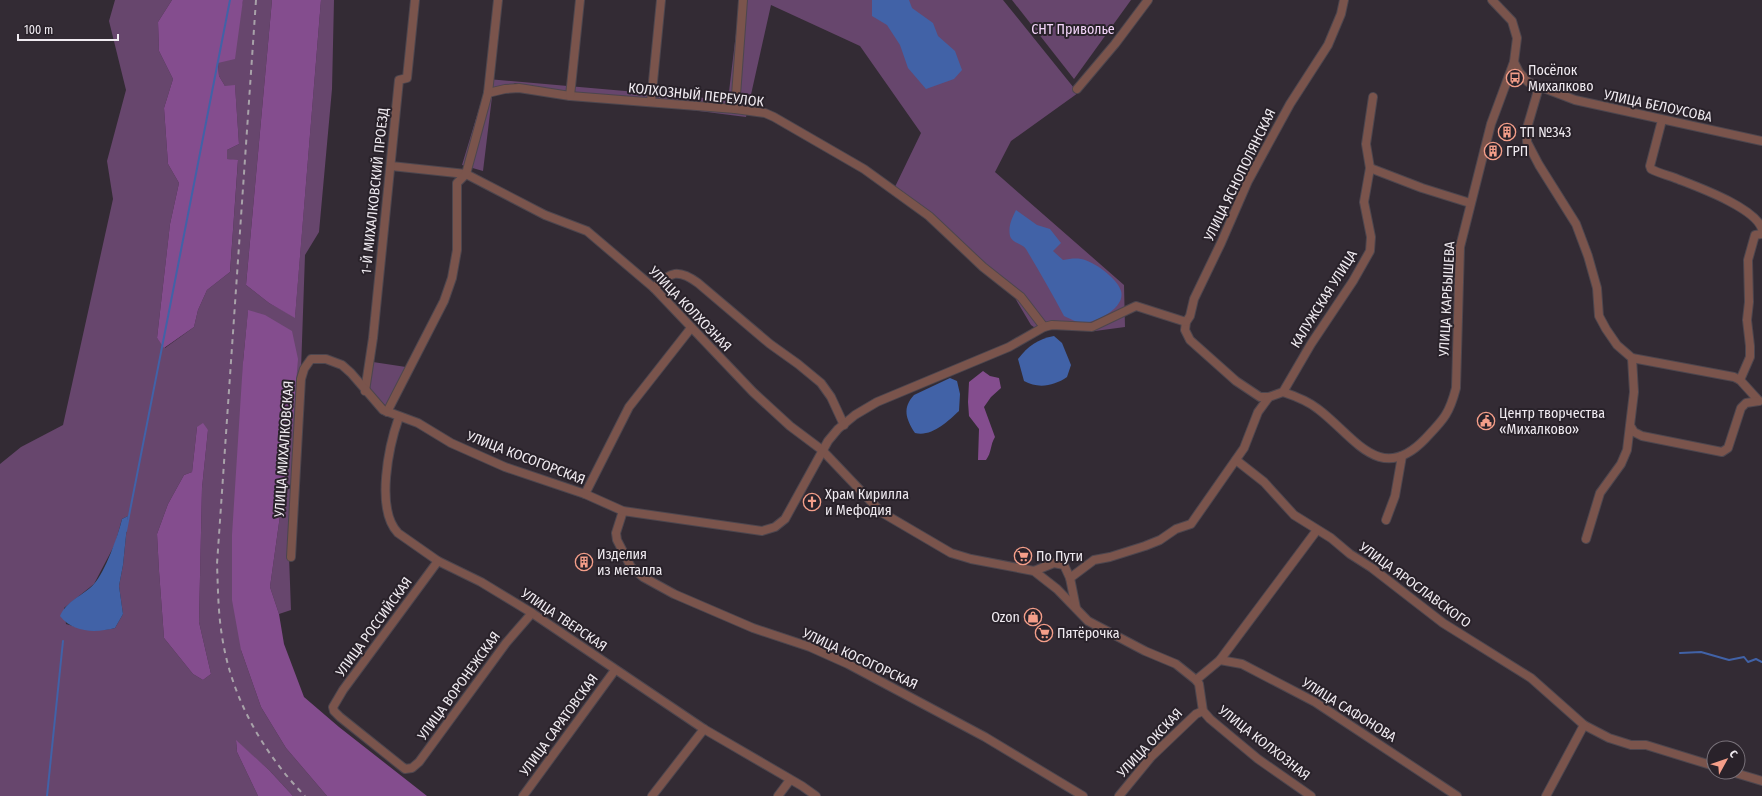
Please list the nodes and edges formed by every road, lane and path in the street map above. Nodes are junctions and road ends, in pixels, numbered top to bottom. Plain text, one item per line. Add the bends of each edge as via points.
1 (415, 0) edge
2 (498, 0) edge
3 (580, 0) edge
4 (661, 0) edge
5 (743, 0) edge
6 (1148, 0) edge
7 (1344, 0) edge
8 (1492, 0) edge
9 (1514, 62) junction
10 (1539, 87) junction
11 (1077, 89) dead end
12 (488, 93) junction
13 (570, 96) junction
14 (1373, 97) dead end
15 (651, 102) junction
16 (735, 109) junction
17 (1662, 120) junction
18 (1762, 141) edge
19 (391, 166) junction
20 (1370, 168) junction
21 (466, 174) junction
22 (1470, 203) junction
23 (1762, 229) edge
24 (1762, 234) edge
25 (654, 288) junction
26 (1186, 322) junction
27 (1044, 327) junction
28 (691, 328) junction
29 (1632, 358) junction
30 (1740, 380) junction
31 (365, 391) junction
32 (1283, 392) junction
33 (1269, 397) junction
34 (387, 412) junction
35 (399, 417) junction
36 (844, 425) junction
37 (1631, 427) junction
38 (822, 450) junction
39 (1402, 456) junction
40 (1236, 460) junction
41 (585, 494) junction
42 (623, 511) junction
43 (1386, 520) dead end
44 (1317, 530) junction
45 (1586, 539) dead end
46 (291, 557) dead end
47 (438, 561) junction
48 (1034, 571) junction
49 (1072, 577) junction
50 (1077, 611) junction
51 (532, 613) junction
52 (1220, 660) junction
53 (615, 670) junction
54 (1196, 680) junction
55 (1203, 711) junction
56 (1584, 725) junction
57 (704, 729) junction
58 (1706, 764) edge
59 (404, 768) joint
60 (1746, 777) edge
61 (790, 780) junction
62 (1762, 782) edge
63 (523, 796) edge
64 (652, 796) edge
65 (778, 796) edge
66 (816, 796) edge
67 (1083, 796) edge
68 (1119, 796) edge
69 (1311, 796) edge
70 (1457, 796) edge
71 (1546, 796) edge

1 - 19 street, 1-Й МИХАЛКОВСКИЙ ПРОЕЗД via 407,78 400,80
2 - 12 street
3 - 13 street
4 - 15 street
5 - 16 street
6 - 11 street
7 - 26 street, УЛИЦА ЯСНОПОЛЯНСКАЯ via 1328,45 1290,104 1248,181
8 - 9 street via 1509,16 1514,26 1517,42
9 - 10 street, УЛИЦА БЕЛОУСОВА via 1524,77
9 - 22 street, УЛИЦА КАРБЫШЕВА via 1491,124
10 - 17 street, УЛИЦА БЕЛОУСОВА via 1575,100
10 - 29 street via 1527,130 1527,142 1576,224 1597,288 1603,323 1613,341
12 - 13 street, КОЛХОЗНЫЙ ПЕРЕУЛОК via 519,88
12 - 21 street
13 - 15 street, КОЛХОЗНЫЙ ПЕРЕУЛОК
14 - 20 street, КАЛУЖСКАЯ УЛИЦА via 1366,144
15 - 16 street, КОЛХОЗНЫЙ ПЕРЕУЛОК
16 - 27 street, КОЛХОЗНЫЙ ПЕРЕУЛОК via 765,113 774,117 836,151 883,183 940,225 983,267 1021,297
17 - 18 street, УЛИЦА БЕЛОУСОВА
17 - 23 street via 1651,169 1698,187 1736,206 1757,220
19 - 21 street, УЛИЦА КОЛХОЗНАЯ
19 - 31 street, 1-Й МИХАЛКОВСКИЙ ПРОЕЗД
20 - 22 street
20 - 32 street, КАЛУЖСКАЯ УЛИЦА via 1364,202 1371,237 1368,255
21 - 25 street, УЛИЦА КОЛХОЗНАЯ via 545,215 584,229
21 - 34 street via 458,183 457,250 452,278 444,301
22 - 39 street, УЛИЦА КАРБЫШЕВА via 1460,248 1456,378 1452,401 1449,412 1415,450
24 - 30 street via 1755,235 1748,260 1747,320 1750,353
25 - 28 street, УЛИЦА КОЛХОЗНАЯ
25 - 36 street via 676,273 698,283 820,383 831,397
26 - 27 street via 1136,306 1092,327
26 - 33 street via 1185,330 1190,340 1211,360 1258,396
27 - 36 street, УЛИЦА КОСОГОРСКАЯ via 1009,347 877,402 855,414
28 - 38 street, УЛИЦА КОЛХОЗНАЯ via 785,422
28 - 41 street via 629,407
29 - 30 street via 1732,376
29 - 37 street via 1634,392
30 - 37 street via 1759,401 1746,403 1741,408 1728,448 1722,452 1642,436
31 - 34 street, УЛИЦА МИХАЛКОВСКАЯ
31 - 46 street, УЛИЦА МИХАЛКОВСКАЯ via 348,370 333,361 311,359 304,369
32 - 33 street
32 - 39 street via 1300,398 1318,409 1356,443 1375,456 1389,459
33 - 40 street via 1258,412 1244,448
34 - 35 street, УЛИЦА МИХАЛКОВСКАЯ
35 - 41 street, УЛИЦА КОСОГОРСКАЯ via 418,423 457,446 505,467
35 - 47 street, УЛИЦА ТВЕРСКАЯ via 393,435 387,476 389,517 398,533
36 - 38 street, УЛИЦА КОСОГОРСКАЯ
37 - 45 street via 1624,458 1600,493
38 - 42 street, УЛИЦА КОСОГОРСКАЯ via 790,512 779,524 770,529 759,532
38 - 48 street, УЛИЦА КОЛХОЗНАЯ via 881,512 951,553
39 - 43 street via 1395,496
40 - 44 street, УЛИЦА ЯРОСЛАВСКОГО via 1264,482 1294,514
40 - 49 street via 1191,524 1145,546 1094,560
41 - 42 street, УЛИЦА КОСОГОРСКАЯ
42 - 67 street, УЛИЦА КОСОГОРСКАЯ via 616,533 617,540 631,567 644,577 674,594 753,628 810,647 848,664 985,737
44 - 52 street
44 - 56 street, УЛИЦА ЯРОСЛАВСКОГО via 1336,541 1443,623 1531,678
47 - 51 street, УЛИЦА ТВЕРСКАЯ via 481,582
47 - 59 street, УЛИЦА РОССИЙСКАЯ via 333,706 333,710 340,717
48 - 49 street via 1058,560
48 - 50 street via 1057,589
49 - 50 street
50 - 54 street via 1094,624 1176,664
51 - 53 street, УЛИЦА ТВЕРСКАЯ
51 - 59 street, УЛИЦА ВОРОНЕЖСКАЯ via 506,643 419,762 412,768
52 - 54 street
52 - 70 street, УЛИЦА САФОНОВА via 1242,664 1315,702
53 - 57 street, УЛИЦА ТВЕРСКАЯ
53 - 63 street, УЛИЦА САРАТОВСКАЯ
54 - 55 street, УЛИЦА КОЛХОЗНАЯ via 1199,684
55 - 68 street, УЛИЦА ОКСКАЯ via 1196,714 1151,757
55 - 69 street, УЛИЦА КОЛХОЗНАЯ via 1246,749
56 - 58 street, УЛИЦА ЯРОСЛАВСКОГО via 1609,738 1631,745 1646,745
56 - 71 street
57 - 61 street, УЛИЦА ТВЕРСКАЯ
57 - 64 street
60 - 62 street
61 - 65 street
61 - 66 street, УЛИЦА ТВЕРСКАЯ

